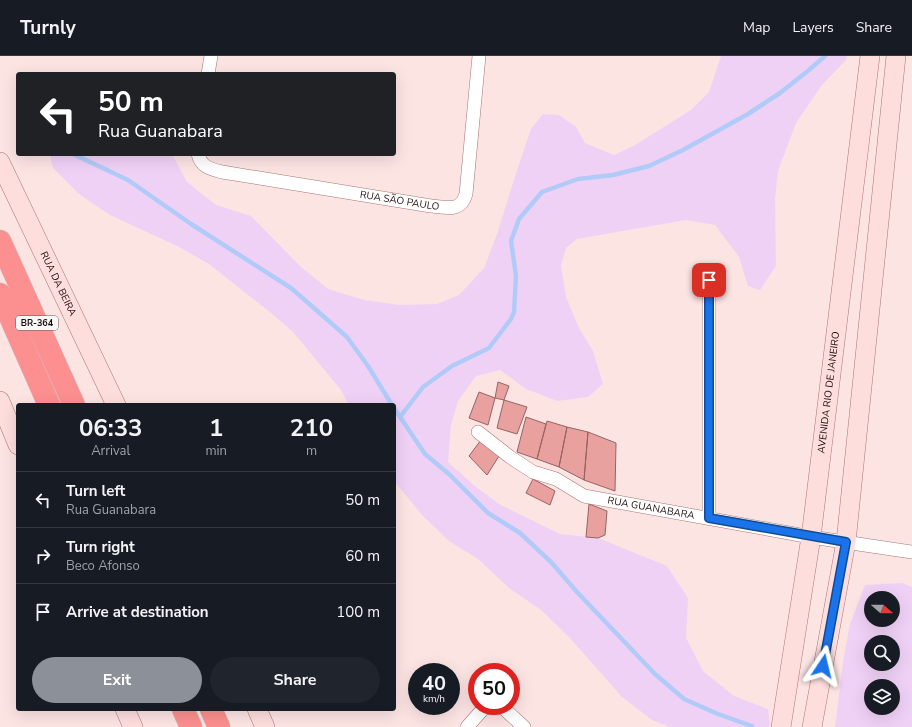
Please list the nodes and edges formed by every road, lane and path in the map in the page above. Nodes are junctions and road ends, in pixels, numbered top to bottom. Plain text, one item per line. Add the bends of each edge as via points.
1 (209, 56) edge
2 (479, 56) edge
3 (870, 56) edge
4 (896, 56) edge
5 (208, 72) edge
6 (199, 156) edge
7 (0, 162) edge
8 (0, 241) edge
9 (709, 280) dead end
10 (0, 294) edge
11 (0, 401) edge
12 (48, 403) edge
13 (73, 403) edge
14 (115, 403) edge
15 (478, 432) dead end
16 (16, 440) edge
17 (709, 518) junction
18 (811, 537) junction
19 (846, 542) junction
20 (912, 552) edge
21 (126, 711) edge
22 (184, 711) edge
23 (212, 711) edge
24 (258, 711) edge
25 (478, 715) edge
26 (511, 715) edge
27 (132, 727) edge
28 (191, 727) edge
29 (219, 727) edge
30 (265, 727) edge
31 (467, 727) edge
32 (524, 727) edge
33 (781, 727) edge
34 (812, 727) edge

1 - 5 street
2 - 6 street, RUA SÃO PAULO via 466,194 464,201 456,207 431,206 222,172 210,169 203,164
3 - 18 main road, AVENIDA RIO DE JANEIRO
4 - 19 main road
7 - 14 main road, RUA DA BEIRA
8 - 13 highway, BR-364
9 - 17 street
10 - 12 highway, BR-364
11 - 16 main road
15 - 17 street, RUA GUANABARA via 533,472 556,479 584,496
17 - 18 street, RUA GUANABARA
18 - 19 street, RUA GUANABARA
18 - 33 main road, AVENIDA RIO DE JANEIRO
19 - 20 street, RUA GUANABARA
19 - 34 main road
21 - 27 main road
22 - 28 highway
23 - 29 highway
24 - 30 main road
25 - 31 street
26 - 32 street

